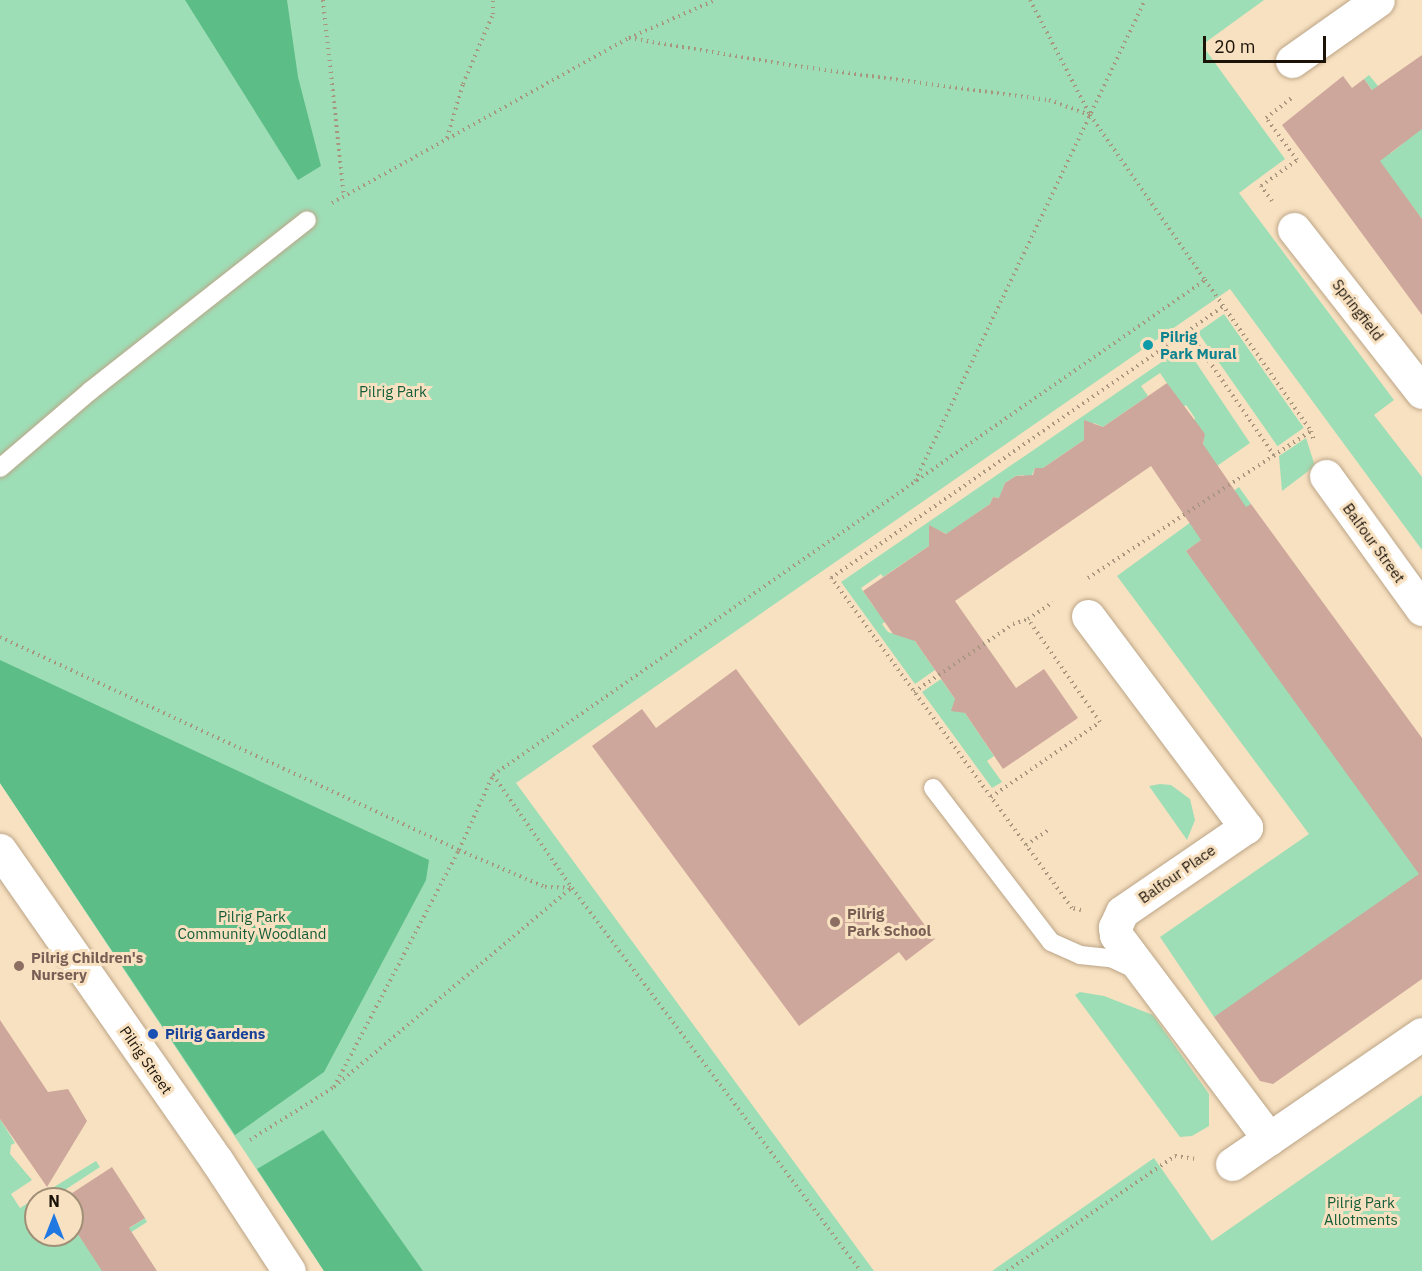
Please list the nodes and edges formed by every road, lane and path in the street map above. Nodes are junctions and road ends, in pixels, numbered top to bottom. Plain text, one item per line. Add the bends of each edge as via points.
1 (323, 0) edge
2 (493, 0) edge
3 (715, 0) edge
4 (1030, 0) edge
5 (1145, 0) edge
6 (1378, 0) edge
7 (629, 38) junction
8 (1292, 61) joint
9 (1090, 115) junction
10 (447, 138) junction
11 (344, 195) junction
12 (307, 220) joint
13 (1294, 229) joint
14 (1205, 280) junction
15 (1224, 306) junction
16 (1188, 331) junction
17 (1422, 392) edge
18 (1311, 431) junction
19 (1274, 455) junction
20 (0, 468) edge
21 (1326, 476) joint
22 (915, 481) junction
23 (1078, 603) junction
24 (1422, 609) edge
25 (1028, 619) junction
26 (0, 637) edge
27 (914, 692) junction
28 (493, 776) junction
29 (933, 788) dead end
30 (991, 796) junction
31 (1050, 829) dead end
32 (1026, 845) junction
33 (0, 850) edge
34 (459, 850) junction
35 (572, 888) junction
36 (1116, 920) junction
37 (1151, 981) junction
38 (1422, 1034) edge
39 (334, 1087) junction
40 (1269, 1139) junction
41 (217, 1161) junction
42 (1232, 1164) joint
43 (289, 1271) edge
44 (861, 1271) edge
45 (1007, 1271) edge

1 - 11 path
2 - 10 path via 493,14 463,84
3 - 7 path
4 - 9 path
5 - 9 path
6 - 8 street
7 - 9 path via 1049,100
7 - 10 path
8 - 13 path via 1310,86 1266,118 1297,160 1261,186
9 - 14 path
9 - 22 path
10 - 11 path
11 - 12 path
12 - 20 lane via 90,391
13 - 17 street, Springfield
14 - 15 path
14 - 22 path
15 - 16 path
15 - 18 path
16 - 19 path
16 - 27 path via 831,578
18 - 19 path
18 - 21 path
19 - 23 path
21 - 24 street, Balfour Street
22 - 28 path
23 - 25 path
23 - 36 street, Balfour Place via 1246,826
25 - 27 path via 1013,624
25 - 30 path via 1100,722
26 - 34 path
27 - 30 path
28 - 34 path
28 - 35 path
29 - 37 lane via 1051,942 1080,955 1126,963
30 - 32 path
31 - 32 path
32 - 36 path via 1072,908
33 - 41 street, Pilrig Street
34 - 35 path via 544,887
34 - 39 path
35 - 39 path
35 - 44 path
36 - 37 street via 1116,935
37 - 40 street
38 - 40 street
39 - 41 path
40 - 42 street
41 - 43 street, Pilrig Street
42 - 45 path via 1176,1156

